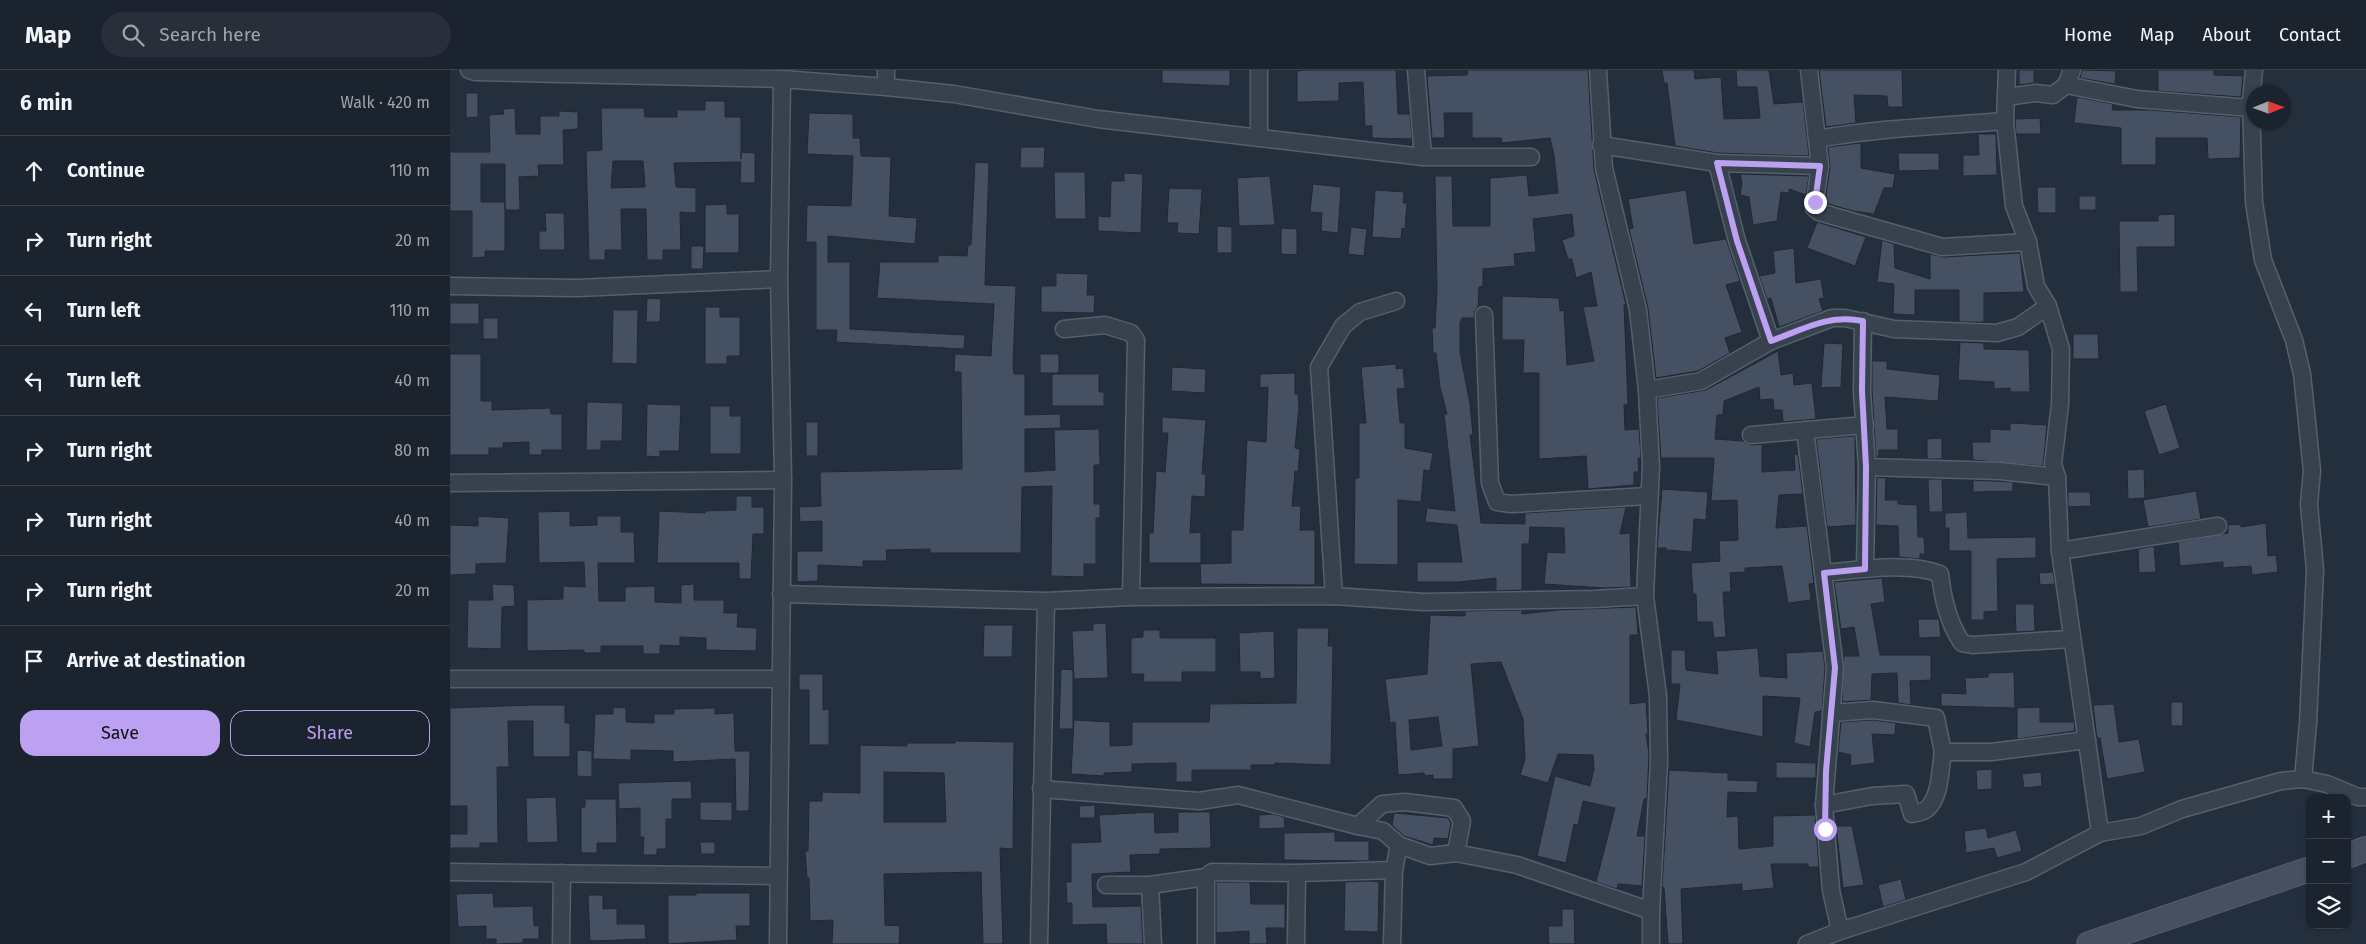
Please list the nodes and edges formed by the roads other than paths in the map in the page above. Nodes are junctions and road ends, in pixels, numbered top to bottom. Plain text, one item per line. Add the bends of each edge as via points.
1 (469, 70) edge
2 (886, 70) edge
3 (1259, 70) edge
4 (1416, 70) edge
5 (1598, 70) edge
6 (1809, 70) edge
7 (2007, 70) edge
8 (2254, 70) edge
9 (2069, 78) edge
10 (782, 79) junction
11 (2253, 85) edge
12 (886, 86) junction
13 (2006, 97) junction
14 (2246, 108) edge
15 (2005, 121) junction
16 (2251, 130) edge
17 (1259, 138) junction
18 (1817, 139) junction
19 (1601, 145) junction
20 (1422, 157) junction
21 (1531, 157) dead end
22 (1717, 163) junction
23 (1820, 166) junction
24 (2028, 242) junction
25 (779, 278) junction
26 (450, 286) edge
27 (1396, 301) dead end
28 (2048, 306) junction
29 (1484, 315) dead end
30 (1863, 321) junction
31 (1064, 329) dead end
32 (1771, 341) junction
33 (1647, 390) junction
34 (1865, 425) junction
35 (1805, 430) junction
36 (1751, 435) dead end
37 (1866, 467) junction
38 (2056, 477) junction
39 (783, 480) junction
40 (450, 483) edge
41 (1648, 496) junction
42 (2218, 526) dead end
43 (2060, 551) junction
44 (1865, 569) junction
45 (1824, 573) junction
46 (781, 594) junction
47 (1334, 596) junction
48 (1644, 596) junction
49 (1131, 597) junction
50 (1046, 602) junction
51 (2071, 639) junction
52 (450, 679) edge
53 (781, 679) junction
54 (1831, 713) junction
55 (2088, 740) junction
56 (1943, 752) junction
57 (2303, 779) junction
58 (1041, 789) junction
59 (2366, 797) edge
60 (1824, 805) junction
61 (1358, 826) junction
62 (2100, 833) junction
63 (1399, 845) junction
64 (2366, 850) edge
65 (1456, 853) junction
66 (2351, 855) edge
67 (1394, 870) junction
68 (2306, 870) edge
69 (450, 872) edge
70 (562, 873) junction
71 (1297, 873) junction
72 (778, 876) junction
73 (1206, 877) junction
74 (1106, 885) dead end
75 (1150, 885) junction
76 (1651, 911) junction
77 (1840, 931) junction
78 (561, 944) edge
79 (778, 944) edge
80 (1039, 944) edge
81 (1153, 944) edge
82 (1206, 944) edge
83 (1296, 944) edge
84 (1392, 944) edge
85 (1652, 944) edge
86 (1807, 944) edge
87 (2089, 944) edge

1 - 10 street
2 - 12 street
3 - 17 street
4 - 20 street
5 - 19 street
6 - 18 street
7 - 13 street
8 - 11 street
9 - 13 street via 2053,95 2036,93
9 - 14 street via 2137,99
10 - 12 street
10 - 25 street
12 - 17 street via 954,94 1098,119
13 - 15 street
15 - 18 street via 1864,131
15 - 24 street via 2014,206
16 - 57 street via 2252,186 2262,250 2294,340 2302,374 2312,471 2309,504 2314,570
17 - 20 street
18 - 23 street
19 - 22 street
19 - 33 street via 1638,310
20 - 21 street
22 - 23 street
22 - 32 street via 1737,241
23 - 24 street via 1814,208 1819,212 1942,247
24 - 28 street via 2036,286
25 - 26 street via 577,288
25 - 39 street
27 - 47 street via 1360,312 1343,326 1319,367
28 - 30 street via 2018,327 1997,333 1894,329
28 - 38 street via 2061,348 2060,404 2053,464
29 - 41 street via 1490,483 1497,502 1511,504
30 - 32 street via 1832,318
30 - 34 street
31 - 49 street via 1105,325 1131,333 1136,340
32 - 33 street via 1701,381
33 - 41 street via 1651,466
34 - 35 street
34 - 37 street
35 - 36 street
35 - 45 street
37 - 38 street via 2000,471
37 - 44 street
38 - 43 street
39 - 40 street
39 - 46 street
41 - 48 street
42 - 43 street
43 - 51 street
44 - 45 street
44 - 51 street via 1918,568 1940,574 1944,604 1962,643
45 - 54 street via 1835,668
46 - 50 street
46 - 53 street
47 - 48 street via 1424,602
47 - 49 street
48 - 76 street via 1658,706 1660,762
49 - 50 street
50 - 58 street
51 - 55 street
52 - 53 street
53 - 72 street
54 - 56 street via 1873,710 1936,718
54 - 60 street
55 - 56 street via 1991,752
55 - 62 street
56 - 60 street via 1938,788 1926,810 1912,814 1906,794 1872,796
57 - 59 street
57 - 62 street via 2281,781 2182,809 2141,826
58 - 61 street via 1199,801 1238,795
58 - 80 street
60 - 77 street via 1831,890
61 - 63 street via 1383,830
61 - 65 street via 1382,804 1405,802 1454,808 1462,821
62 - 77 street via 2026,872
63 - 65 street via 1430,856
63 - 67 street
64 - 66 main road
65 - 76 street via 1517,865
67 - 71 street
67 - 84 street
68 - 87 main road
69 - 70 street
70 - 72 street
70 - 78 street
71 - 73 street via 1212,872
71 - 83 street
72 - 79 street
73 - 75 street
73 - 82 street
74 - 75 street
75 - 81 street
76 - 85 street
77 - 86 street

